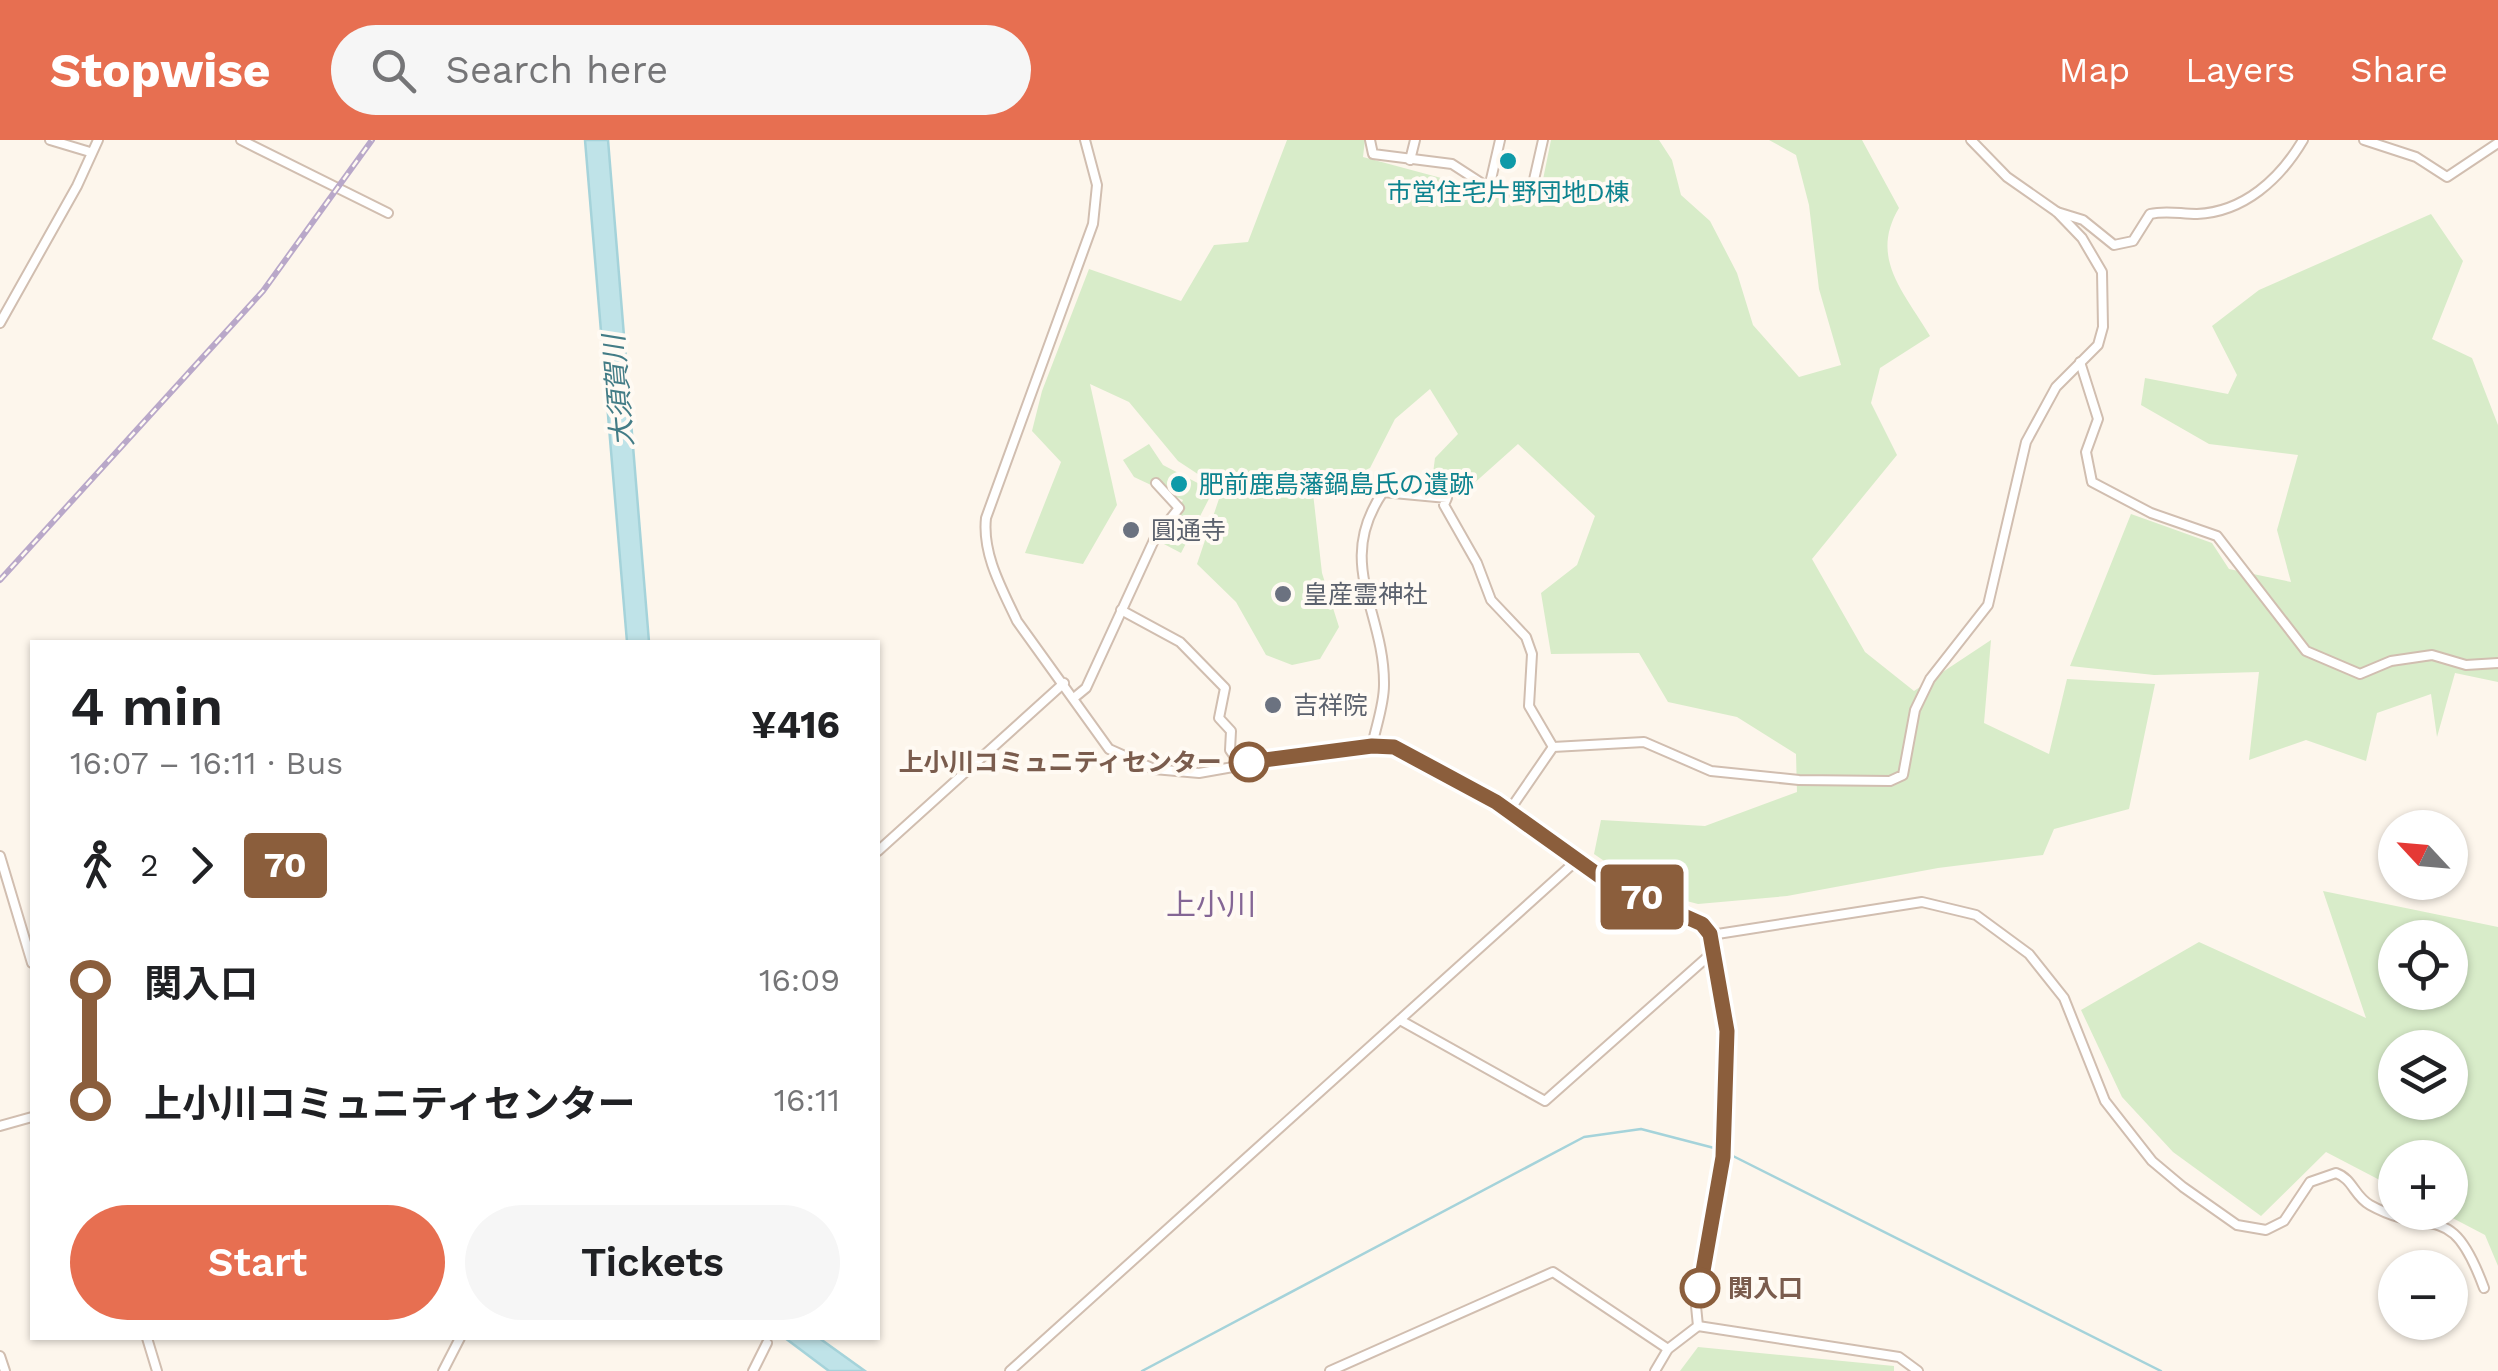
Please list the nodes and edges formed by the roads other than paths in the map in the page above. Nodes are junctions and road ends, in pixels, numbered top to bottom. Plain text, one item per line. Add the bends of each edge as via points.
1 (50, 140) edge
2 (98, 140) edge
3 (1085, 140) edge
4 (1370, 140) edge
5 (1415, 140) edge
6 (1500, 140) edge
7 (1543, 140) edge
8 (1971, 140) edge
9 (2303, 140) edge
10 (2364, 140) edge
11 (243, 141) edge
12 (2498, 143) edge
13 (90, 152) junction
14 (1410, 160) junction
15 (1489, 188) junction
16 (2057, 212) junction
17 (388, 213) dead end
18 (0, 323) edge
19 (2080, 362) junction
20 (1156, 484) dead end
21 (1121, 610) junction
22 (2498, 663) edge
23 (1064, 683) junction
24 (1074, 697) junction
25 (1372, 746) junction
26 (1553, 747) junction
27 (1240, 764) junction
28 (1509, 811) junction
29 (880, 850) edge
30 (0, 856) edge
31 (1576, 860) junction
32 (1710, 934) junction
33 (1713, 952) junction
34 (30, 956) edge
35 (1400, 1020) junction
36 (30, 1118) edge
37 (0, 1126) edge
38 (2484, 1288) dead end
39 (1698, 1326) junction
40 (147, 1340) edge
41 (459, 1340) edge
42 (767, 1342) dead end
43 (1668, 1349) junction
44 (0, 1356) edge
45 (4, 1371) edge
46 (157, 1371) edge
47 (443, 1371) edge
48 (753, 1371) edge
49 (1010, 1371) edge
50 (1330, 1371) edge
51 (1656, 1371) edge
52 (1918, 1371) edge

1 - 13 street
2 - 13 street
3 - 23 street via 1097,184 1092,224 984,528 1017,621
4 - 14 street via 1373,154
5 - 14 street
6 - 15 street
7 - 15 street via 1530,193
8 - 16 street
9 - 16 street via 2290,162 2248,200 2194,214 2150,214 2133,241 2114,246 2083,220
10 - 12 street via 2448,176
11 - 17 street
13 - 18 street
14 - 15 street via 1452,164
16 - 19 street via 2102,272 2103,327 2098,345
19 - 22 street via 2098,419 2086,452 2092,482 2151,513 2217,536 2306,651 2360,674 2425,656 2466,665
19 - 26 street via 2056,387 2026,442 1988,605 1930,679 1915,710 1902,775 1890,781 1799,780 1711,771 1644,742
20 - 21 street via 1179,508 1156,538
21 - 24 street via 1086,688
21 - 27 street via 1180,642 1225,688 1219,718 1231,731 1230,750
23 - 24 street
23 - 29 street
24 - 27 street via 1109,749 1128,760 1177,774
25 - 26 street via 1385,687 1378,630 1364,596 1362,539 1364,521 1383,492 1447,498 1444,505 1491,600 1526,637 1532,654 1528,706
25 - 27 street
25 - 28 street via 1394,747
26 - 28 street
28 - 31 street
30 - 34 street
31 - 32 street via 1625,891 1693,917
31 - 35 street
32 - 33 street
32 - 38 street via 1922,902 1976,915 2029,954 2064,998 2105,1101 2152,1161 2183,1188 2237,1225 2266,1230 2284,1221 2310,1182 2336,1173 2370,1205 2452,1232 2468,1248
33 - 35 street via 1545,1100
33 - 39 street via 1727,1031 1724,1139
35 - 49 street
36 - 37 street
39 - 43 street
39 - 52 street via 1898,1357
40 - 46 street
41 - 47 street
42 - 48 street
43 - 50 street via 1553,1272
43 - 51 street
44 - 45 street

